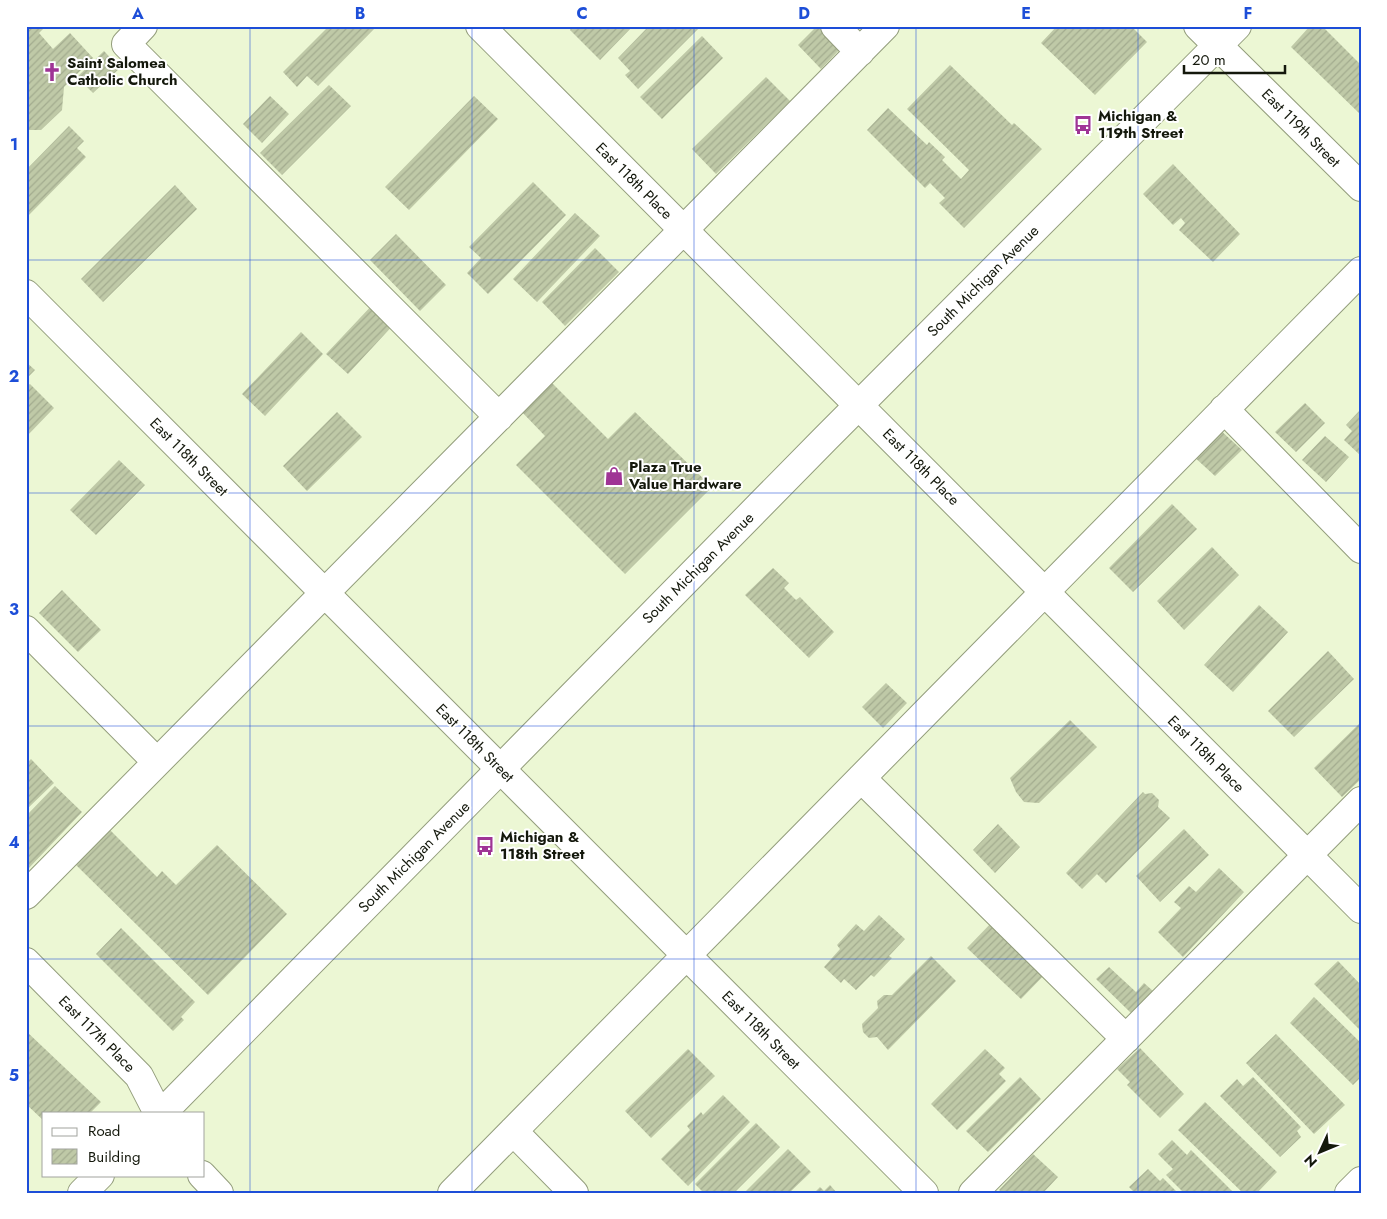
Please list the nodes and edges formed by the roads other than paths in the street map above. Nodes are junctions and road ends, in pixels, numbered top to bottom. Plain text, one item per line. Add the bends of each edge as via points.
1 (142, 26) edge
2 (480, 26) edge
3 (835, 26) edge
4 (885, 26) edge
5 (1198, 26) edge
6 (1237, 26) edge
7 (1218, 46) junction
8 (860, 52) junction
9 (1361, 187) edge
10 (684, 230) junction
11 (1361, 271) edge
12 (26, 294) edge
13 (859, 405) junction
14 (1224, 409) junction
15 (499, 417) junction
16 (1361, 549) edge
17 (1044, 592) junction
18 (325, 593) junction
19 (26, 630) edge
20 (157, 762) junction
21 (500, 769) junction
22 (861, 778) junction
23 (1361, 802) edge
24 (1307, 856) junction
25 (26, 895) edge
26 (1361, 909) edge
27 (686, 955) junction
28 (26, 962) edge
29 (1126, 1039) junction
30 (157, 1112) edge
31 (163, 1112) edge
32 (513, 1131) junction
33 (99, 1176) edge
34 (203, 1176) edge
35 (1361, 1181) edge
36 (82, 1193) edge
37 (219, 1193) edge
38 (452, 1193) edge
39 (574, 1193) edge
40 (924, 1193) edge
41 (973, 1193) edge
42 (1349, 1193) edge

1 - 15 street via 126,44
2 - 10 street, East 118th Place
3 - 8 street
4 - 8 street
5 - 7 street, East 119th Street
6 - 7 street, South Michigan Avenue
7 - 9 street, East 119th Street
7 - 13 street, South Michigan Avenue
8 - 10 street
10 - 13 street, East 118th Place
10 - 15 street
11 - 14 street
12 - 18 street, East 118th Street
13 - 17 street, East 118th Place
13 - 21 street, South Michigan Avenue
14 - 16 street
14 - 17 street
15 - 18 street
17 - 22 street
17 - 24 street, East 118th Place
18 - 20 street
18 - 21 street, East 118th Street
19 - 20 street
20 - 25 street
21 - 27 street, East 118th Street
21 - 31 street, South Michigan Avenue
22 - 27 street
22 - 29 street
23 - 24 street
24 - 26 street, East 118th Place
24 - 29 street
27 - 32 street
27 - 40 street, East 118th Street
28 - 30 street, East 117th Place via 139,1076
29 - 41 street
32 - 38 street
32 - 39 street
33 - 36 street
34 - 37 street
35 - 42 street

